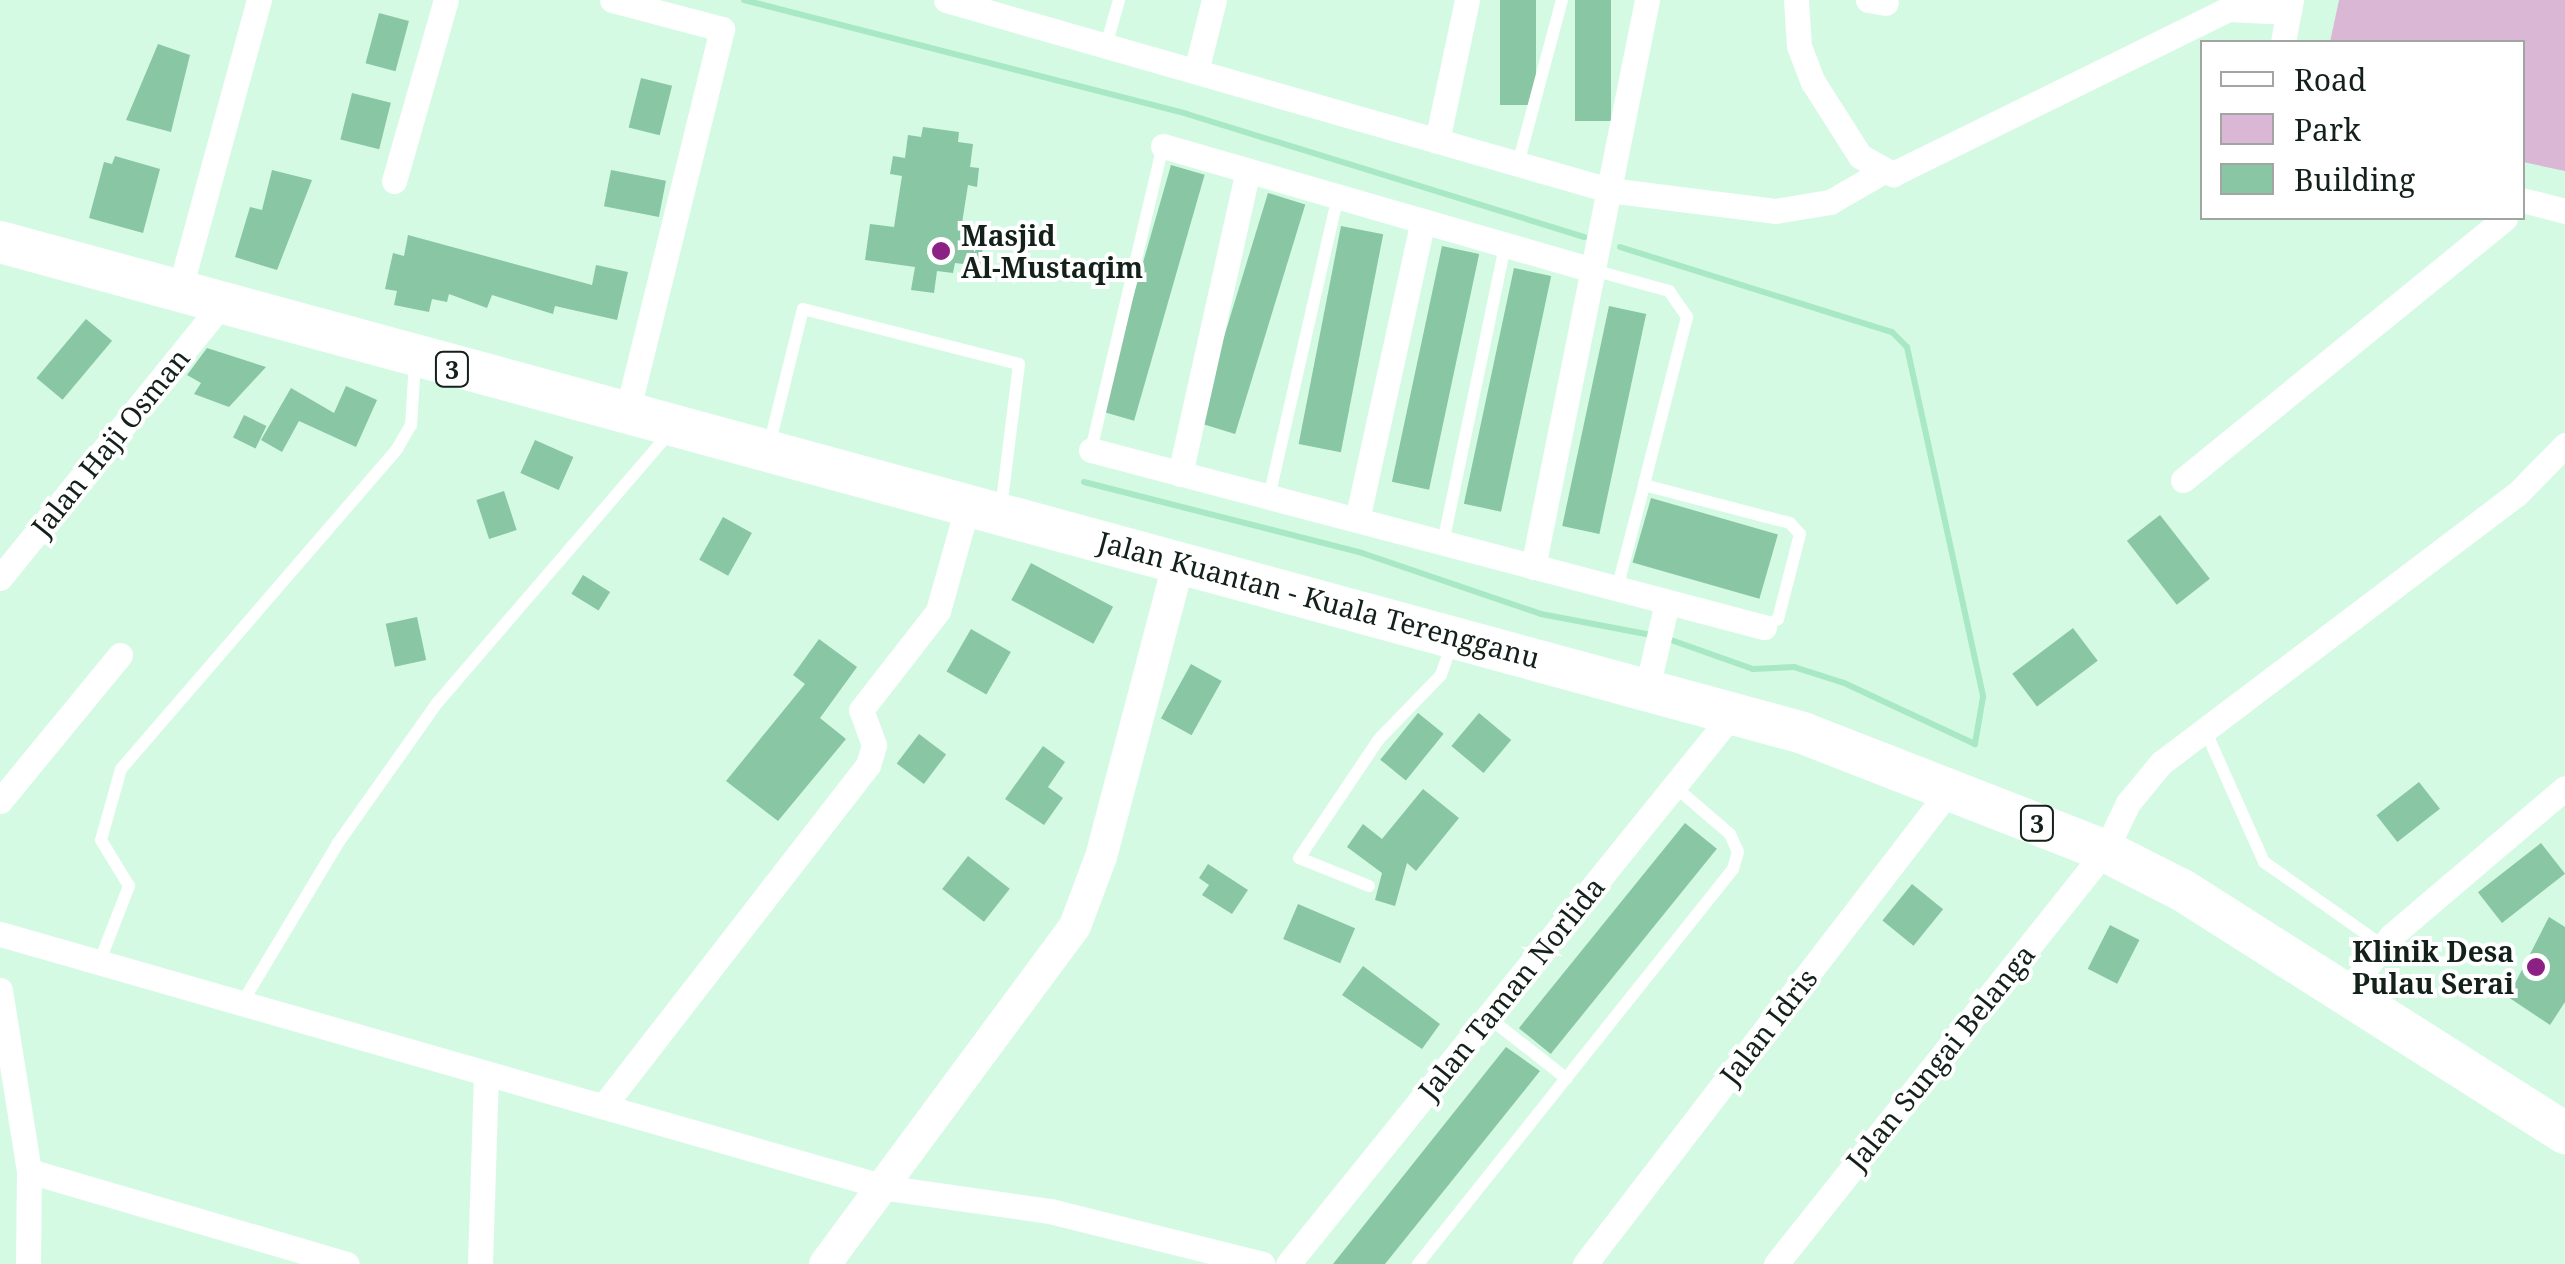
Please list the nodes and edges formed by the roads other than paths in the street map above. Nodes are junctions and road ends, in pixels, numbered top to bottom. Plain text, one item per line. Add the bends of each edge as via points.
1 (259, 0) edge
2 (446, 0) edge
3 (612, 0) edge
4 (946, 0) edge
5 (1119, 0) edge
6 (1214, 0) edge
7 (1467, 0) edge
8 (1562, 0) edge
9 (1646, 0) edge
10 (1796, 0) edge
11 (2290, 6) edge
12 (2201, 10) edge
13 (1026, 11) edge
14 (2283, 40) edge
15 (1106, 46) junction
16 (1196, 72) junction
17 (1437, 141) junction
18 (1163, 146) joint
19 (1518, 164) junction
20 (1248, 171) junction
21 (1882, 172) junction
22 (394, 180) dead end
23 (1609, 190) junction
24 (1338, 196) junction
25 (2525, 207) edge
26 (2565, 211) edge
27 (1423, 220) junction
28 (2502, 220) edge
29 (0, 242) edge
30 (1505, 244) junction
31 (1592, 270) junction
32 (179, 292) junction
33 (221, 305) junction
34 (416, 359) junction
35 (626, 418) junction
36 (672, 430) junction
37 (2565, 445) edge
38 (1091, 450) joint
39 (766, 456) junction
40 (1180, 474) junction
41 (2183, 480) dead end
42 (1644, 485) junction
43 (1269, 497) junction
44 (984, 513) junction
45 (1357, 520) junction
46 (1444, 543) junction
47 (1180, 559) junction
48 (1533, 567) junction
49 (0, 578) edge
50 (1617, 589) junction
51 (1666, 602) junction
52 (1764, 628) joint
53 (1454, 635) junction
54 (120, 655) dead end
55 (1647, 688) junction
56 (1734, 712) junction
57 (2206, 730) junction
58 (1674, 786) junction
59 (1951, 788) junction
60 (2565, 788) edge
61 (0, 801) edge
62 (2105, 851) junction
63 (1370, 886) dead end
64 (0, 934) edge
65 (2382, 945) junction
66 (99, 962) junction
67 (0, 990) edge
68 (2348, 990) junction
69 (242, 1003) junction
70 (1488, 1017) junction
71 (486, 1074) junction
72 (1567, 1079) junction
73 (605, 1104) junction
74 (2565, 1133) edge
75 (29, 1171) junction
76 (888, 1188) junction
77 (28, 1264) edge
78 (347, 1264) edge
79 (480, 1264) edge
80 (825, 1264) edge
81 (1262, 1264) edge
82 (1288, 1264) edge
83 (1418, 1264) edge
84 (1586, 1264) edge
85 (1776, 1264) edge

1 - 32 street
2 - 22 street
3 - 35 street via 722,30
4 - 13 street
5 - 15 lane
6 - 16 street
7 - 17 street
8 - 19 lane
9 - 23 street
10 - 21 street via 1799,46 1812,82 1860,156
11 - 12 street
11 - 14 street
12 - 21 street via 1917,168
13 - 15 street
15 - 16 street
16 - 17 street
17 - 19 street
18 - 20 street
18 - 38 lane
19 - 23 street
20 - 24 street
20 - 40 street
21 - 23 street via 1830,202 1775,211
23 - 31 street
24 - 27 street
24 - 43 lane
25 - 26 street
27 - 30 street
27 - 45 street
28 - 41 street
29 - 32 highway, Jalan Kuantan - Kuala Terengganu / 3
30 - 31 street
30 - 46 lane
31 - 42 lane via 1669,291 1687,317
31 - 48 street
32 - 33 highway, Jalan Kuantan - Kuala Terengganu / 3
33 - 34 highway, Jalan Kuantan - Kuala Terengganu / 3
33 - 49 street, Jalan Haji Osman
34 - 35 highway, Jalan Kuantan - Kuala Terengganu / 3
34 - 66 lane via 411,425 397,449 121,770 101,840 130,886
35 - 36 highway, Jalan Kuantan - Kuala Terengganu / 3
36 - 39 highway, Jalan Kuantan - Kuala Terengganu / 3
36 - 69 lane via 438,702 338,842
37 - 57 street, Jalan Sungai Belanga via 2516,495
38 - 40 street
39 - 44 highway, Jalan Kuantan - Kuala Terengganu / 3
39 - 44 lane via 803,310 1020,364
40 - 43 street
42 - 50 lane
42 - 52 lane via 1790,524 1800,534 1778,619
43 - 45 street
44 - 47 highway, Jalan Kuantan - Kuala Terengganu / 3
44 - 73 street via 938,611 861,710 874,744 868,765
45 - 46 street
46 - 48 street
47 - 53 highway, Jalan Kuantan - Kuala Terengganu / 3
47 - 76 street via 1099,864 1075,926
48 - 50 street
50 - 51 street
51 - 52 street
51 - 55 street
53 - 55 highway, Jalan Kuantan - Kuala Terengganu / 3
53 - 63 lane via 1441,676 1380,739 1299,858
54 - 61 street
55 - 56 highway, Jalan Kuantan - Kuala Terengganu / 3
56 - 58 street, Jalan Taman Norlida
56 - 59 highway, Jalan Kuantan - Kuala Terengganu / 3
57 - 62 street, Jalan Sungai Belanga via 2161,763 2128,803
57 - 65 lane via 2264,862
58 - 70 street, Jalan Taman Norlida
58 - 72 lane via 1730,834 1738,852 1733,869
59 - 62 highway, Jalan Kuantan - Kuala Terengganu / 3
59 - 84 street, Jalan Idris
60 - 65 street
62 - 68 highway, Jalan Kuantan - Kuala Terengganu / 3
62 - 85 street, Jalan Sungai Belanga
64 - 66 street
65 - 68 street
66 - 69 street
67 - 75 street
68 - 74 highway, Jalan Kuantan - Kuala Terengganu / 3
69 - 71 street
70 - 72 lane
70 - 82 street, Jalan Taman Norlida
71 - 73 street
71 - 79 street
72 - 83 lane
73 - 76 street
75 - 77 street
75 - 78 street
76 - 80 street
76 - 81 street via 1050,1211

